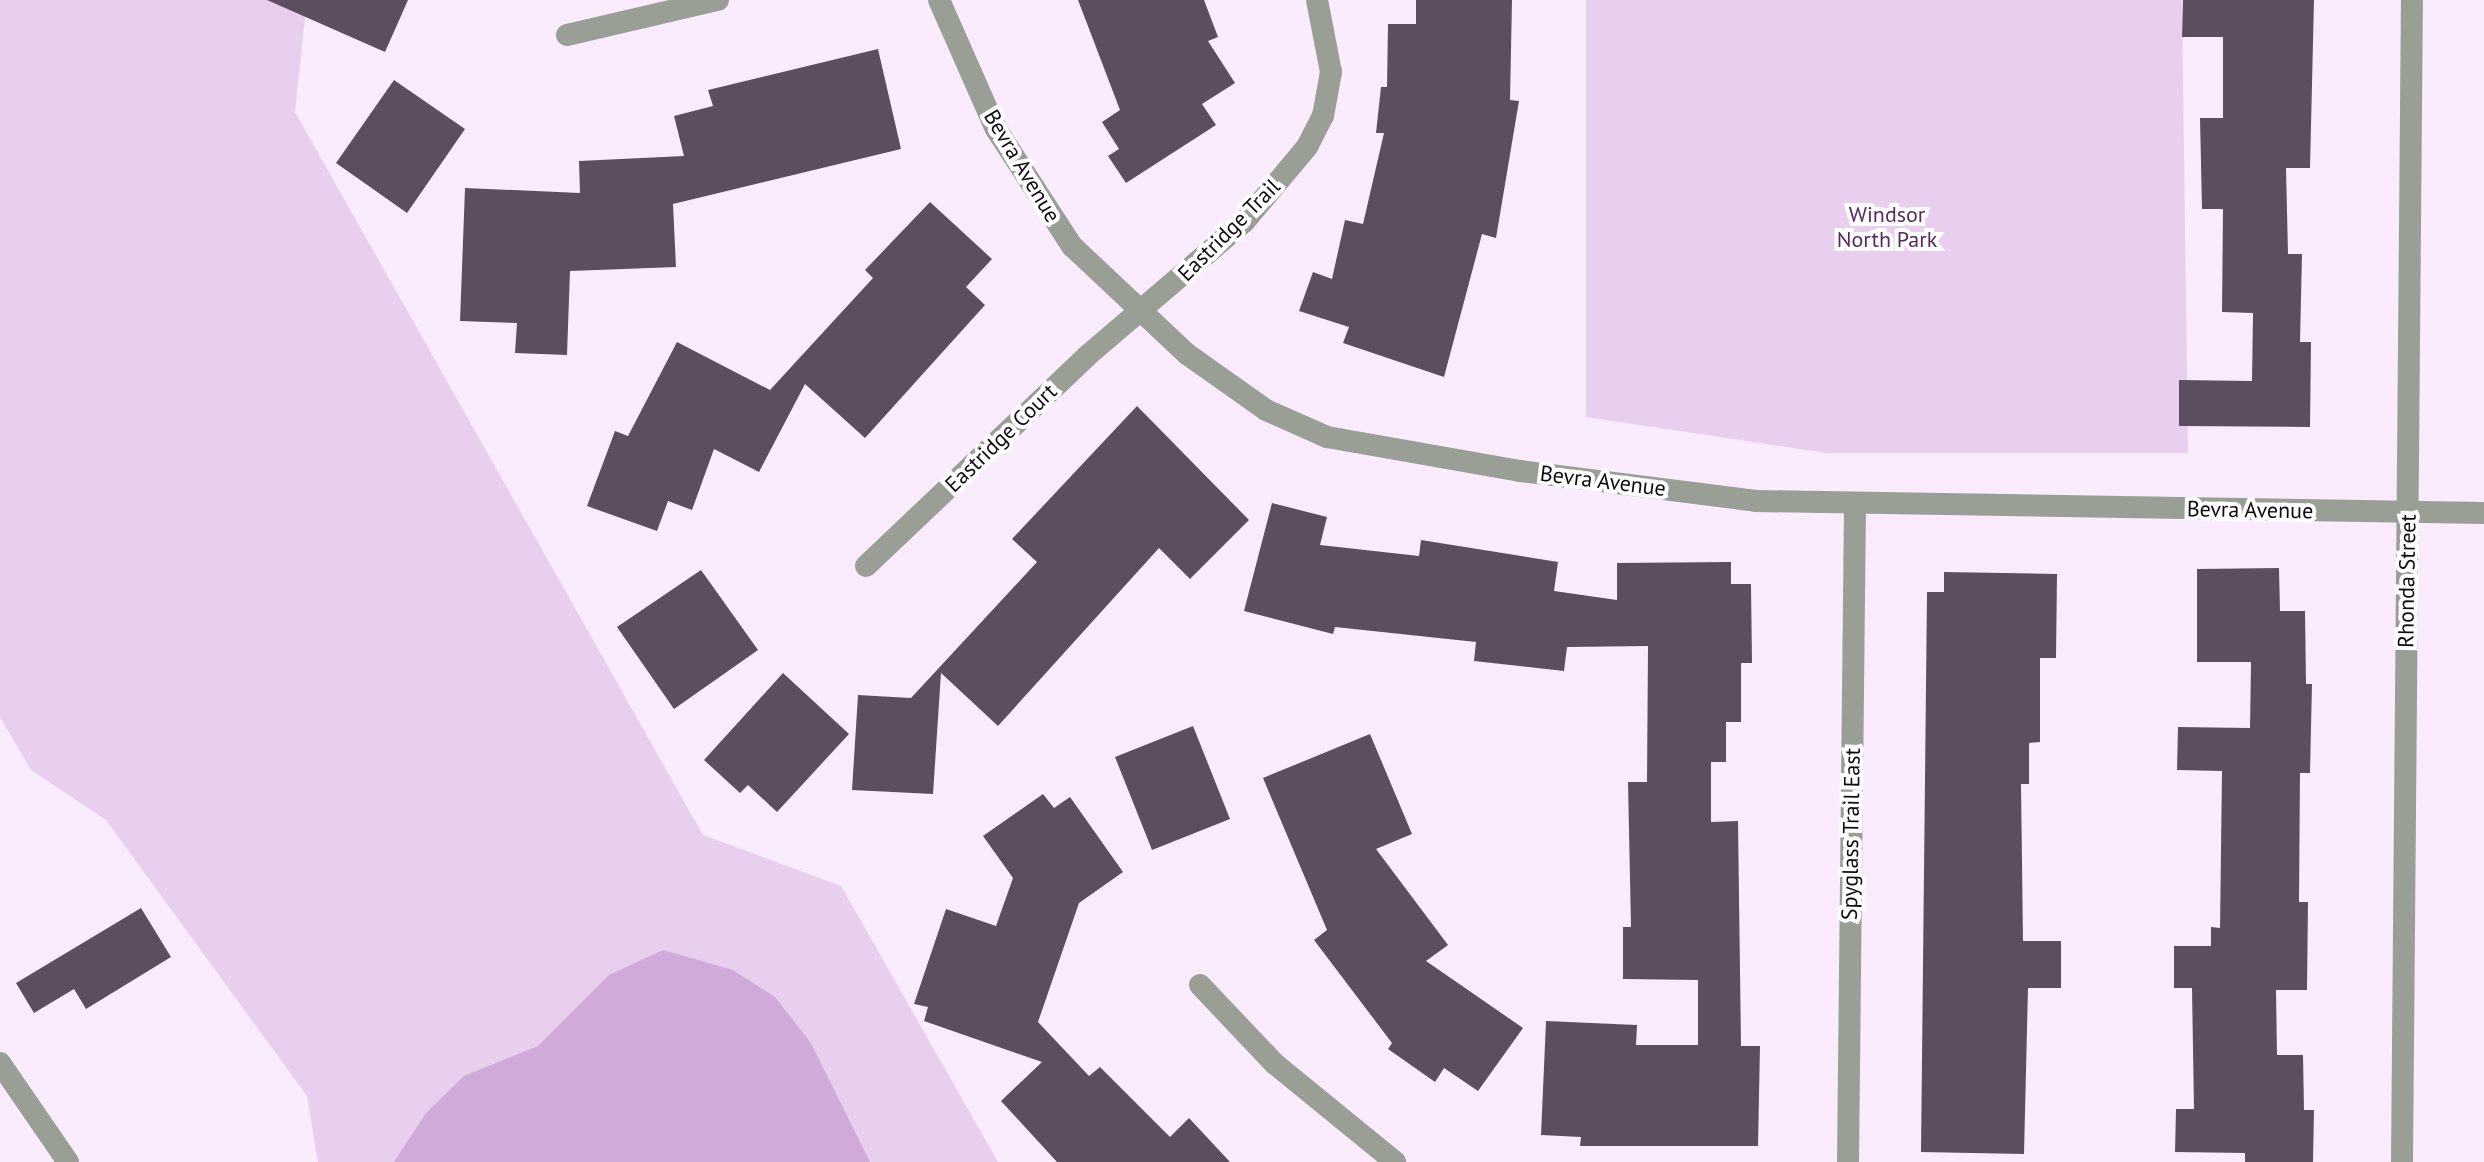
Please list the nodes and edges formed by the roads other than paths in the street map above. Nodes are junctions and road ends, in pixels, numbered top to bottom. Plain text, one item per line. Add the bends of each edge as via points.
1 (718, 0) edge
2 (939, 0) edge
3 (1317, 0) edge
4 (2412, 0) edge
5 (567, 35) dead end
6 (1140, 316) junction
7 (1855, 505) junction
8 (2408, 512) junction
9 (2484, 513) edge
10 (866, 566) dead end
11 (1200, 985) dead end
12 (0, 1063) edge
13 (68, 1162) edge
14 (1395, 1162) edge
15 (1848, 1162) edge
16 (2402, 1162) edge

1 - 5 street
2 - 6 street, Bevra Avenue via 996,129 1045,212
3 - 6 street, Eastridge Trail via 1331,72 1323,116 1307,147 1244,222
4 - 8 street, Rhonda Street
6 - 7 street, Bevra Avenue via 1266,410 1327,437 1520,471 1756,501
6 - 10 street, Eastridge Court via 1087,356
7 - 8 street, Bevra Avenue
7 - 15 street, Spyglass Trail East
8 - 9 street, Bevra Avenue
8 - 16 street, Rhonda Street
11 - 14 street via 1275,1064
12 - 13 street

